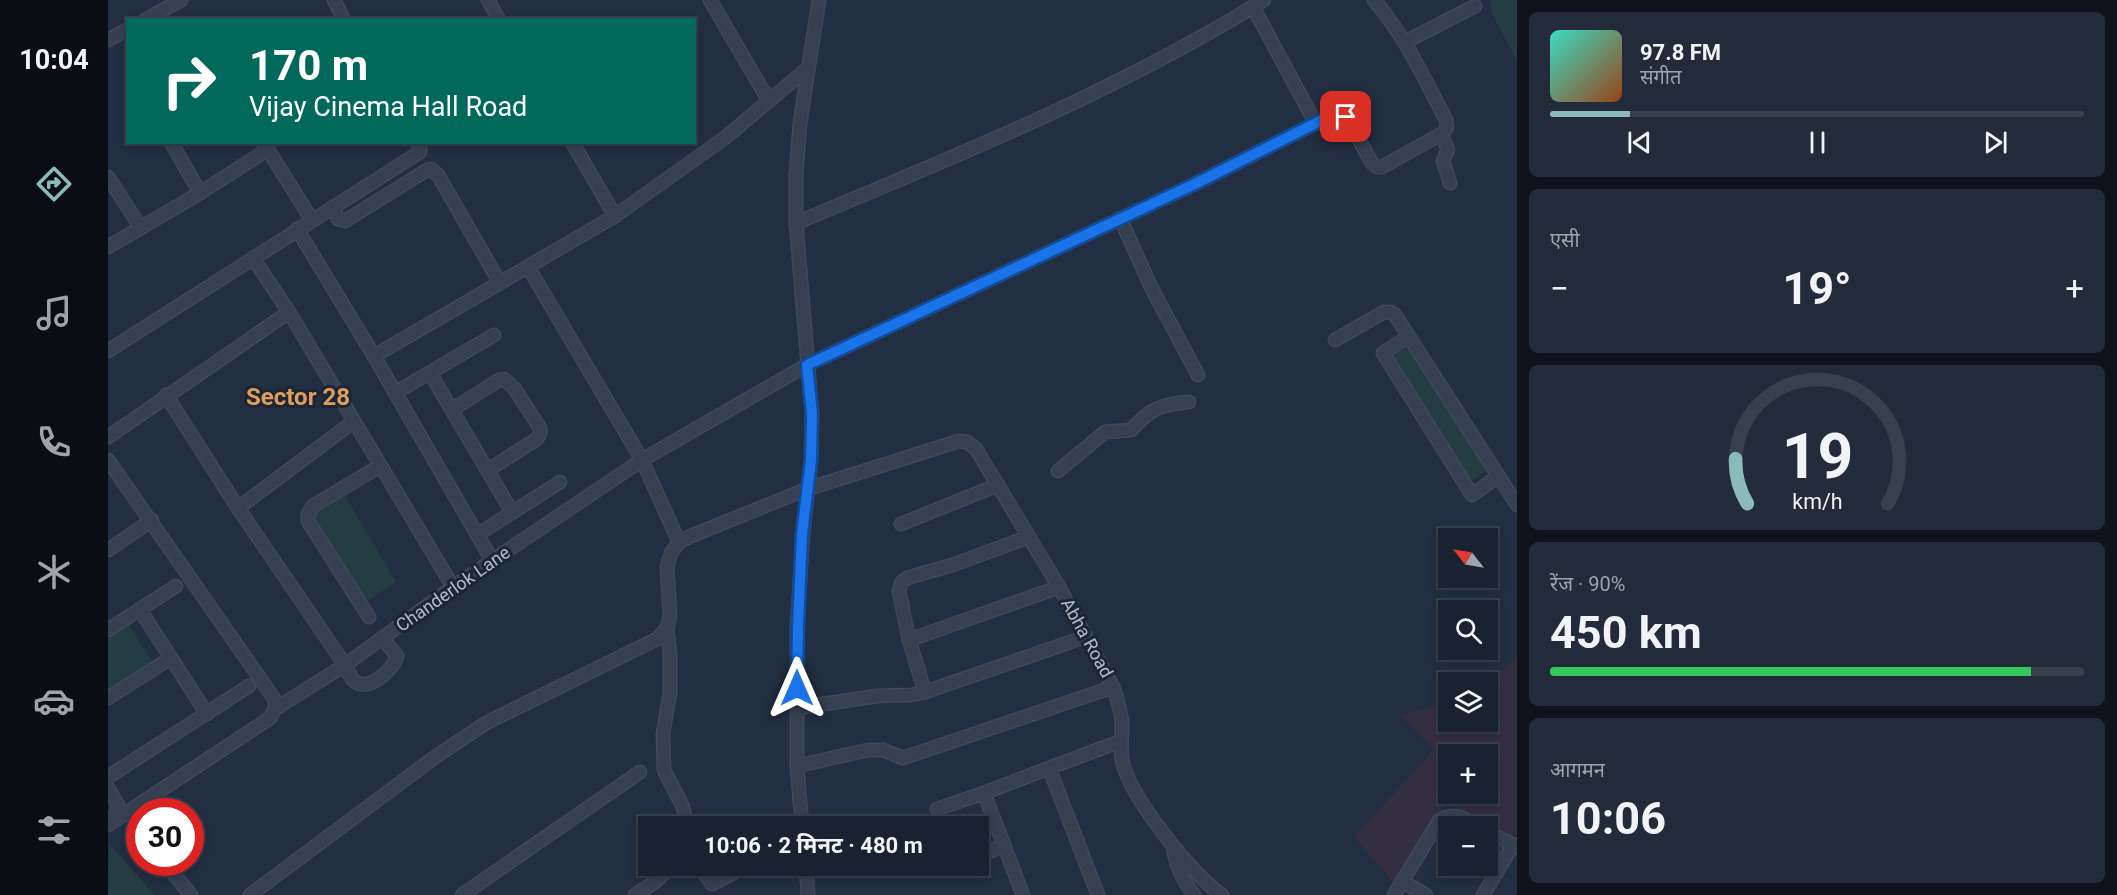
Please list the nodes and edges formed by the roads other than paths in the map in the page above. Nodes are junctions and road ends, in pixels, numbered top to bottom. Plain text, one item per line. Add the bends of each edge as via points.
1 (181, 0) edge
2 (334, 0) edge
3 (488, 0) edge
4 (710, 0) edge
5 (819, 0) edge
6 (1264, 0) edge
7 (1374, 0) edge
8 (1475, 6) dead end
9 (1252, 7) junction
10 (149, 18) edge
11 (343, 18) edge
12 (498, 18) edge
13 (126, 30) edge
14 (108, 40) edge
15 (1405, 42) junction
16 (808, 68) junction
17 (769, 101) junction
18 (1316, 124) junction
19 (1444, 131) junction
20 (172, 144) edge
21 (418, 144) edge
22 (573, 144) edge
23 (265, 146) edge
24 (108, 177) edge
25 (1450, 183) dead end
26 (200, 193) junction
27 (333, 207) junction
28 (615, 216) junction
29 (1120, 218) junction
30 (312, 220) junction
31 (796, 223) junction
32 (141, 228) junction
33 (297, 230) junction
34 (108, 247) edge
35 (253, 258) junction
36 (528, 267) junction
37 (500, 283) junction
38 (289, 312) junction
39 (495, 335) dead end
40 (1408, 337) junction
41 (1335, 340) dead end
42 (108, 351) edge
43 (374, 356) junction
44 (807, 365) junction
45 (430, 373) junction
46 (1198, 375) dead end
47 (395, 393) junction
48 (166, 395) junction
49 (1189, 402) dead end
50 (453, 410) junction
51 (353, 422) junction
52 (108, 437) edge
53 (108, 460) edge
54 (642, 460) junction
55 (380, 466) junction
56 (488, 470) junction
57 (1058, 471) dead end
58 (1497, 477) junction
59 (560, 482) dead end
60 (998, 485) junction
61 (807, 489) junction
62 (1517, 505) edge
63 (238, 508) junction
64 (512, 512) junction
65 (152, 520) junction
66 (901, 524) dead end
67 (477, 535) junction
68 (1029, 537) junction
69 (679, 542) junction
70 (108, 550) edge
71 (493, 562) junction
72 (177, 586) dead end
73 (453, 587) junction
74 (1059, 587) junction
75 (140, 610) junction
76 (369, 617) dead end
77 (667, 628) junction
78 (108, 630) edge
79 (1085, 637) junction
80 (383, 639) junction
81 (909, 640) junction
82 (171, 658) junction
83 (345, 665) junction
84 (249, 686) dead end
85 (1113, 687) junction
86 (925, 692) junction
87 (108, 698) edge
88 (797, 708) junction
89 (275, 710) junction
90 (207, 714) junction
91 (1121, 741) junction
92 (797, 766) junction
93 (1049, 768) junction
94 (640, 772) dead end
95 (108, 777) edge
96 (108, 788) edge
97 (984, 793) junction
98 (937, 809) dead end
99 (685, 816) edge
100 (801, 816) edge
101 (108, 820) edge
102 (1438, 823) edge
103 (108, 825) edge
104 (1498, 837) edge
105 (1004, 845) junction
106 (1515, 846) edge
107 (1173, 847) junction
108 (989, 852) edge
109 (175, 876) edge
110 (661, 876) edge
111 (706, 876) edge
112 (727, 876) edge
113 (807, 876) edge
114 (1402, 881) junction
115 (1019, 894) edge
116 (191, 895) edge
117 (250, 895) edge
118 (462, 895) edge
119 (635, 895) edge
120 (808, 895) edge
121 (1098, 895) edge
122 (1194, 895) edge
123 (1222, 895) edge
124 (1394, 895) edge
125 (1426, 895) edge
126 (1483, 895) edge

1 - 10 street
2 - 11 street
3 - 12 street
4 - 17 street
5 - 16 street
6 - 9 street
7 - 15 street
8 - 15 street
9 - 18 street
9 - 31 street via 1116,83
13 - 14 street
15 - 19 street via 1446,120
16 - 17 street
16 - 31 street via 796,174
17 - 28 street
18 - 19 street, Chanderlok Lane via 1342,113 1377,167
18 - 29 street, Chanderlok Lane
19 - 25 street via 1449,149 1443,162
20 - 26 street
21 - 27 street via 420,152
22 - 28 street
23 - 26 street
23 - 30 street
24 - 32 street
26 - 32 street
27 - 30 street
27 - 37 street via 338,219 345,221 431,169
28 - 36 street
29 - 44 street, Chanderlok Lane
29 - 46 street
30 - 33 street
31 - 44 street
32 - 34 street
33 - 35 street
33 - 43 street
35 - 38 street
35 - 42 street
36 - 37 street
36 - 54 street
37 - 43 street
38 - 48 street
38 - 51 street
39 - 45 street
40 - 41 street via 1395,315 1384,312
40 - 58 street
40 - 58 street via 1383,353 1472,495
43 - 47 street
44 - 54 street, Chanderlok Lane
44 - 61 street via 812,414
45 - 47 street
45 - 50 street
47 - 67 street
48 - 52 street
48 - 63 street
49 - 57 street via 1167,403 1146,413 1131,430 1105,432
50 - 56 street
50 - 56 street via 504,379 540,428 537,439
51 - 55 street
51 - 63 street
53 - 65 street
54 - 69 street
54 - 71 street, Chanderlok Lane
55 - 73 street
55 - 76 street via 313,506 308,514 308,521
56 - 64 street
58 - 62 street
59 - 64 street
60 - 61 street, Abha Road via 976,449 959,441
60 - 66 street
60 - 68 street, Abha Road
61 - 69 street
61 - 88 street
63 - 83 street
64 - 67 street
65 - 70 street
65 - 89 street via 275,700
67 - 71 street
68 - 74 street, Abha Road
68 - 81 street via 901,583 899,591
69 - 77 street via 667,567
71 - 73 street, Chanderlok Lane
72 - 75 street
73 - 80 street, Chanderlok Lane
74 - 79 street, Abha Road
74 - 81 street
75 - 78 street
75 - 82 street
77 - 99 street via 670,692 663,734 664,770
77 - 117 street via 657,639 486,723
79 - 85 street, Abha Road
79 - 86 street
80 - 83 street, Chanderlok Lane
80 - 83 street via 397,656 390,671 368,684 359,684
81 - 86 street
82 - 87 street
82 - 90 street
83 - 89 street, Chanderlok Lane
84 - 90 street
85 - 91 street, Abha Road via 1120,705
85 - 92 street via 903,758 883,750 868,750
86 - 88 street
88 - 92 street
89 - 103 street, Chanderlok Lane via 270,718
90 - 95 street
91 - 93 street
91 - 107 street, Abha Road via 1123,764 1132,786
92 - 100 street
93 - 97 street
93 - 121 street
94 - 118 street
96 - 101 street via 118,805 116,815
97 - 98 street
97 - 105 street
102 - 114 street
104 - 106 street
105 - 108 street
105 - 115 street
106 - 126 street
107 - 122 street, Abha Road via 1176,866
107 - 123 street, Abha Road
109 - 116 street
110 - 119 street
111 - 112 street via 712,884
113 - 120 street
114 - 124 street
114 - 125 street

